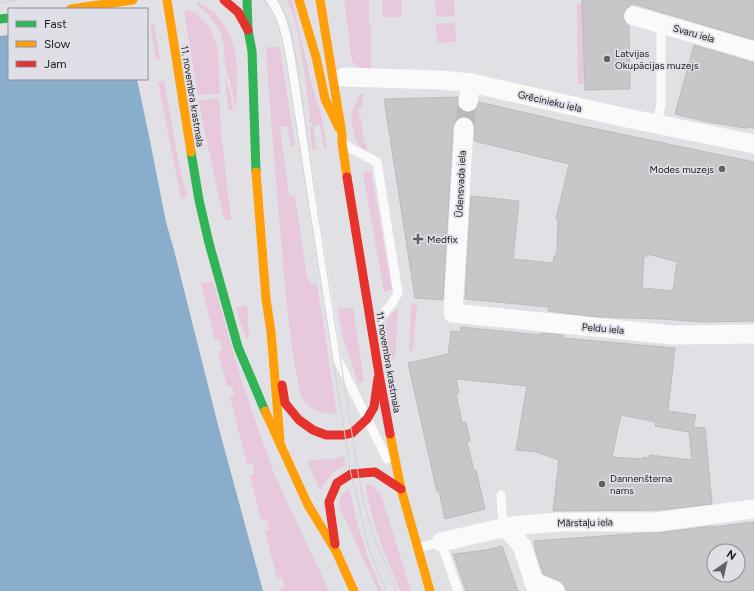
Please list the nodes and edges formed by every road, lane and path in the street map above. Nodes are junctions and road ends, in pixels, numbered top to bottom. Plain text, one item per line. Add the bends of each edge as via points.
1 (133, 0) edge
2 (167, 0) edge
3 (224, 0) edge
4 (247, 0) edge
5 (271, 0) edge
6 (299, 0) edge
7 (320, 0) edge
8 (78, 8) edge
9 (634, 16) dead end
10 (661, 24) junction
11 (248, 30) junction
12 (754, 51) edge
13 (344, 77) dead end
14 (472, 83) junction
15 (468, 102) tunnel mouth
16 (347, 110) dead end
17 (657, 124) junction
18 (464, 127) tunnel mouth
19 (342, 139) junction
20 (754, 144) edge
21 (453, 313) joint
22 (372, 328) junction
23 (271, 332) junction
24 (754, 334) edge
25 (379, 374) junction
26 (367, 419) junction
27 (280, 446) junction
28 (402, 490) junction
29 (501, 496) dead end
30 (754, 509) edge
31 (506, 527) junction
32 (441, 542) junction
33 (418, 548) junction
34 (336, 551) junction
35 (536, 587) edge
36 (354, 591) edge
37 (430, 591) edge
38 (458, 591) edge
39 (555, 591) edge

1 - 8 main road
2 - 27 main road, 11. novembra krastmala via 199,200 209,243 238,347
3 - 11 main road, 11. novembra krastmala via 238,12
4 - 11 main road, 11. novembra krastmala
5 - 26 lane via 280,18 291,63 337,359
6 - 19 main road, 11. novembra krastmala via 325,99
7 - 19 main road, 11. novembra krastmala
9 - 10 street, Svaru iela
10 - 12 street, Svaru iela
10 - 17 lane via 661,104
11 - 23 main road, 11. novembra krastmala via 252,51 256,176
13 - 14 street, Grēcinieku iela
14 - 15 street
14 - 17 street, Grēcinieku iela
16 - 19 main road, 11. novembra krastmala
17 - 20 street, Grēcinieku iela
18 - 21 street, Ūdensvada iela
19 - 22 main road, 11. novembra krastmala
19 - 22 lane via 377,162 397,285 398,293
21 - 24 street, Peldu iela via 673,335
22 - 25 main road, 11. novembra krastmala
23 - 26 main road via 285,403 299,420 326,435 344,435 352,433
23 - 27 main road, 11. novembra krastmala
25 - 26 main road via 374,407
25 - 28 main road, 11. novembra krastmala
26 - 28 lane
27 - 34 main road, 11. novembra krastmala via 308,505
28 - 33 main road, 11. novembra krastmala
28 - 34 main road via 375,472 351,474 337,483 329,502
29 - 31 lane
30 - 31 street, Mārstaļu iela via 656,522 559,522
31 - 32 street, Mārstaļu iela
31 - 35 street via 522,546
32 - 33 lane, Mārstaļu iela
32 - 38 lane
33 - 37 main road, 11. novembra krastmala
34 - 36 main road, 11. novembra krastmala
35 - 39 street

